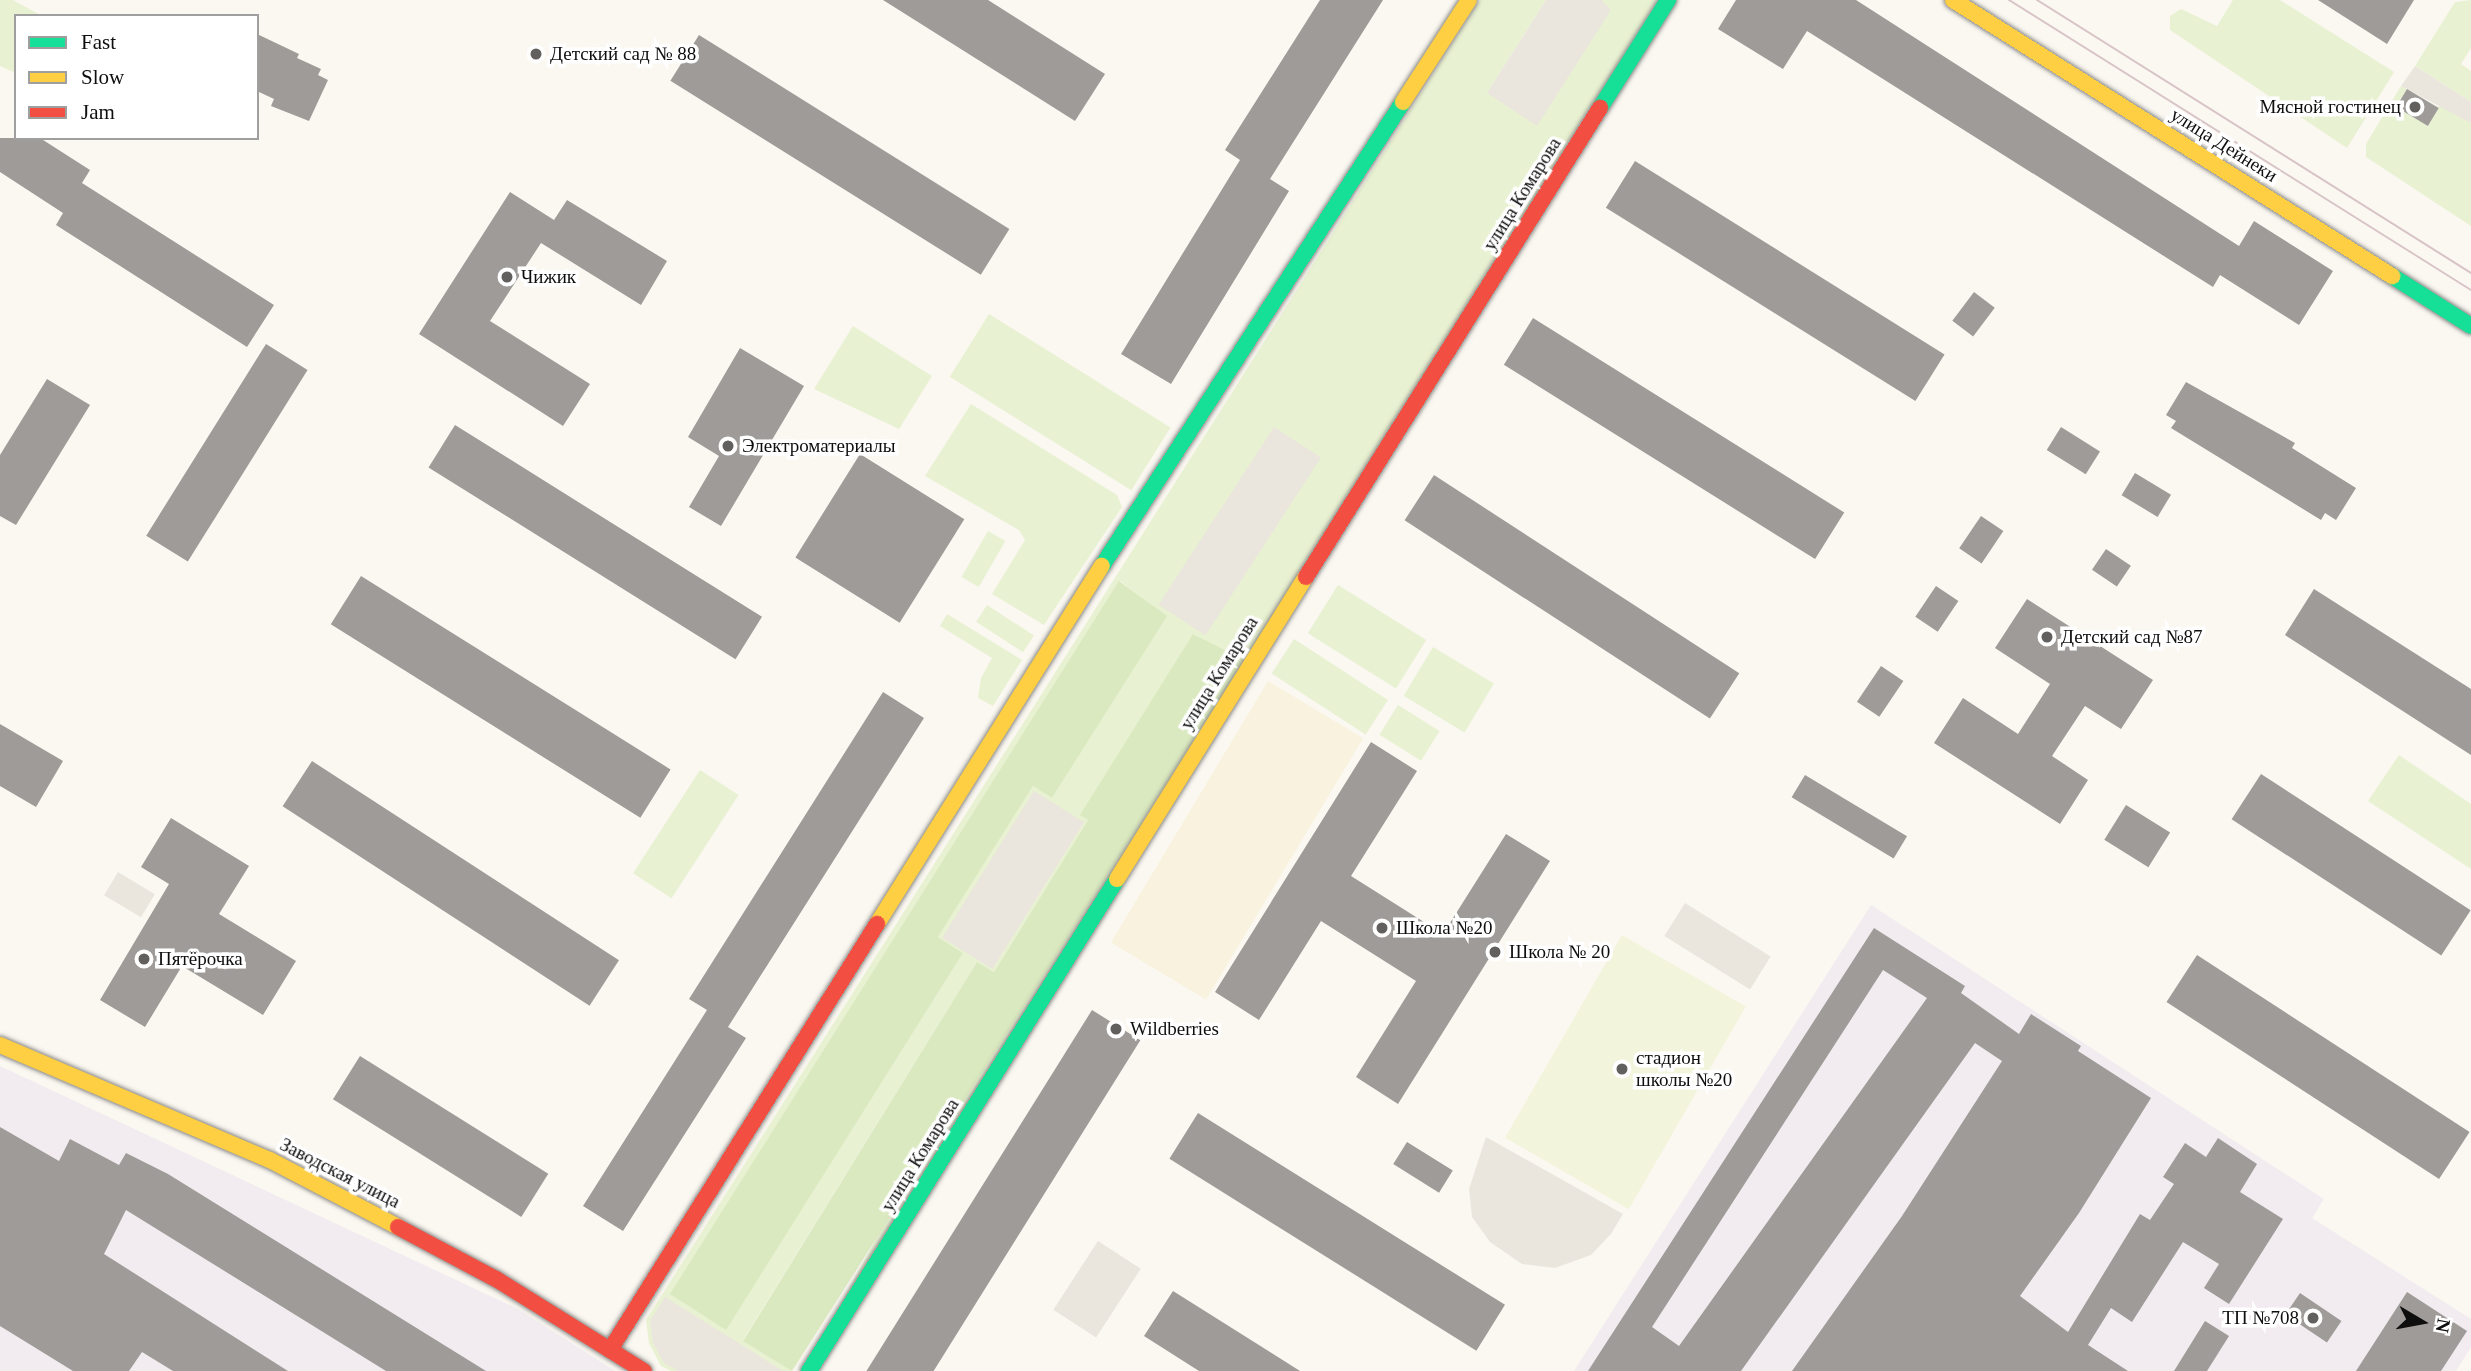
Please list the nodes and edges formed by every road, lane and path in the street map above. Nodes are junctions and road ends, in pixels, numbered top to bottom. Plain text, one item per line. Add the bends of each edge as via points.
1 (1469, 0) edge
2 (1668, 0) edge
3 (1953, 0) edge
4 (2471, 326) edge
5 (0, 1045) edge
6 (610, 1350) junction
7 (644, 1371) edge
8 (809, 1371) edge

1 - 6 street via 1140,505
2 - 8 street, улица Комарова
3 - 4 street, улица Дейнеки
5 - 6 street, Заводская улица via 270,1160 496,1279
6 - 7 street, Заводская улица

